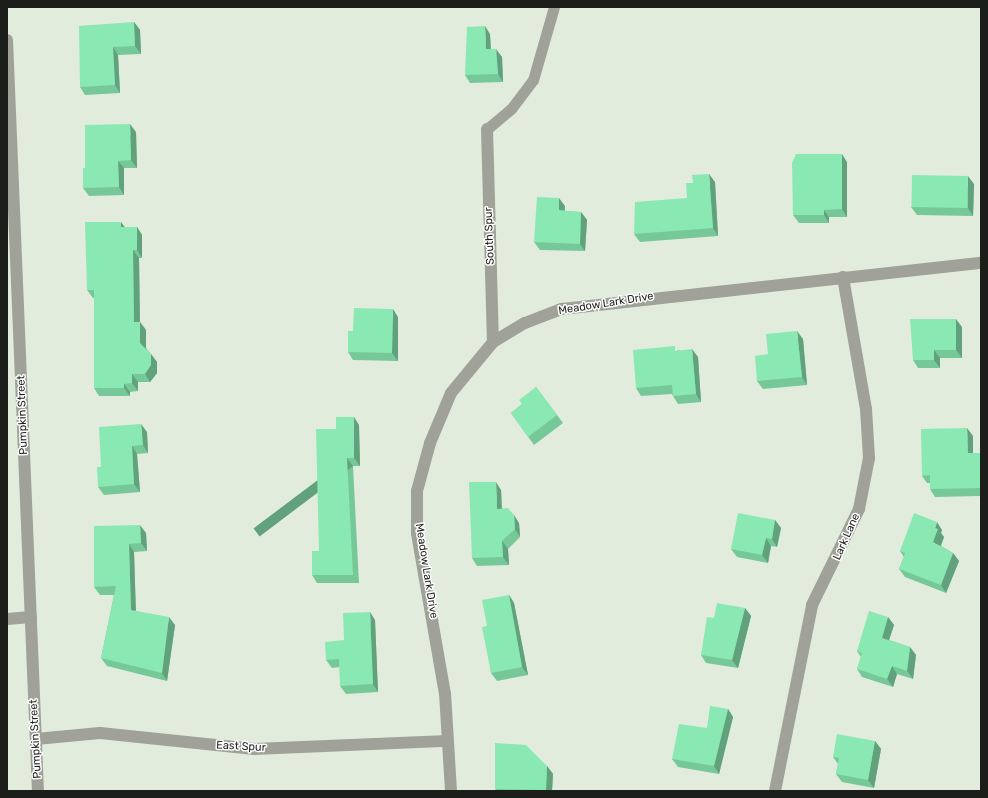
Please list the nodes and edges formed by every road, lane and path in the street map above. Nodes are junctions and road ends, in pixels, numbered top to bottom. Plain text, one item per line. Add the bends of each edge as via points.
1 (554, 7) edge
2 (7, 40) edge
3 (487, 129) joint
4 (981, 263) edge
5 (844, 277) junction
6 (493, 342) junction
7 (31, 617) junction
8 (7, 619) edge
9 (36, 739) junction
10 (448, 741) junction
11 (38, 791) edge
12 (451, 791) edge
13 (775, 791) edge

1 - 3 lane via 534,80 511,109
2 - 7 street, Pumpkin Street
3 - 6 street, South Spur
4 - 5 street, Meadow Lark Drive
5 - 6 street, Meadow Lark Drive via 562,309 525,323
5 - 13 street, Lark Lane via 865,402 869,458 859,509 812,605
6 - 10 street, Meadow Lark Drive via 451,393 430,443 417,491 417,533 445,694
7 - 8 street
7 - 9 street, Pumpkin Street
9 - 10 street, East Spur via 100,733 254,749
9 - 11 street, Pumpkin Street
10 - 12 street, Meadow Lark Drive

